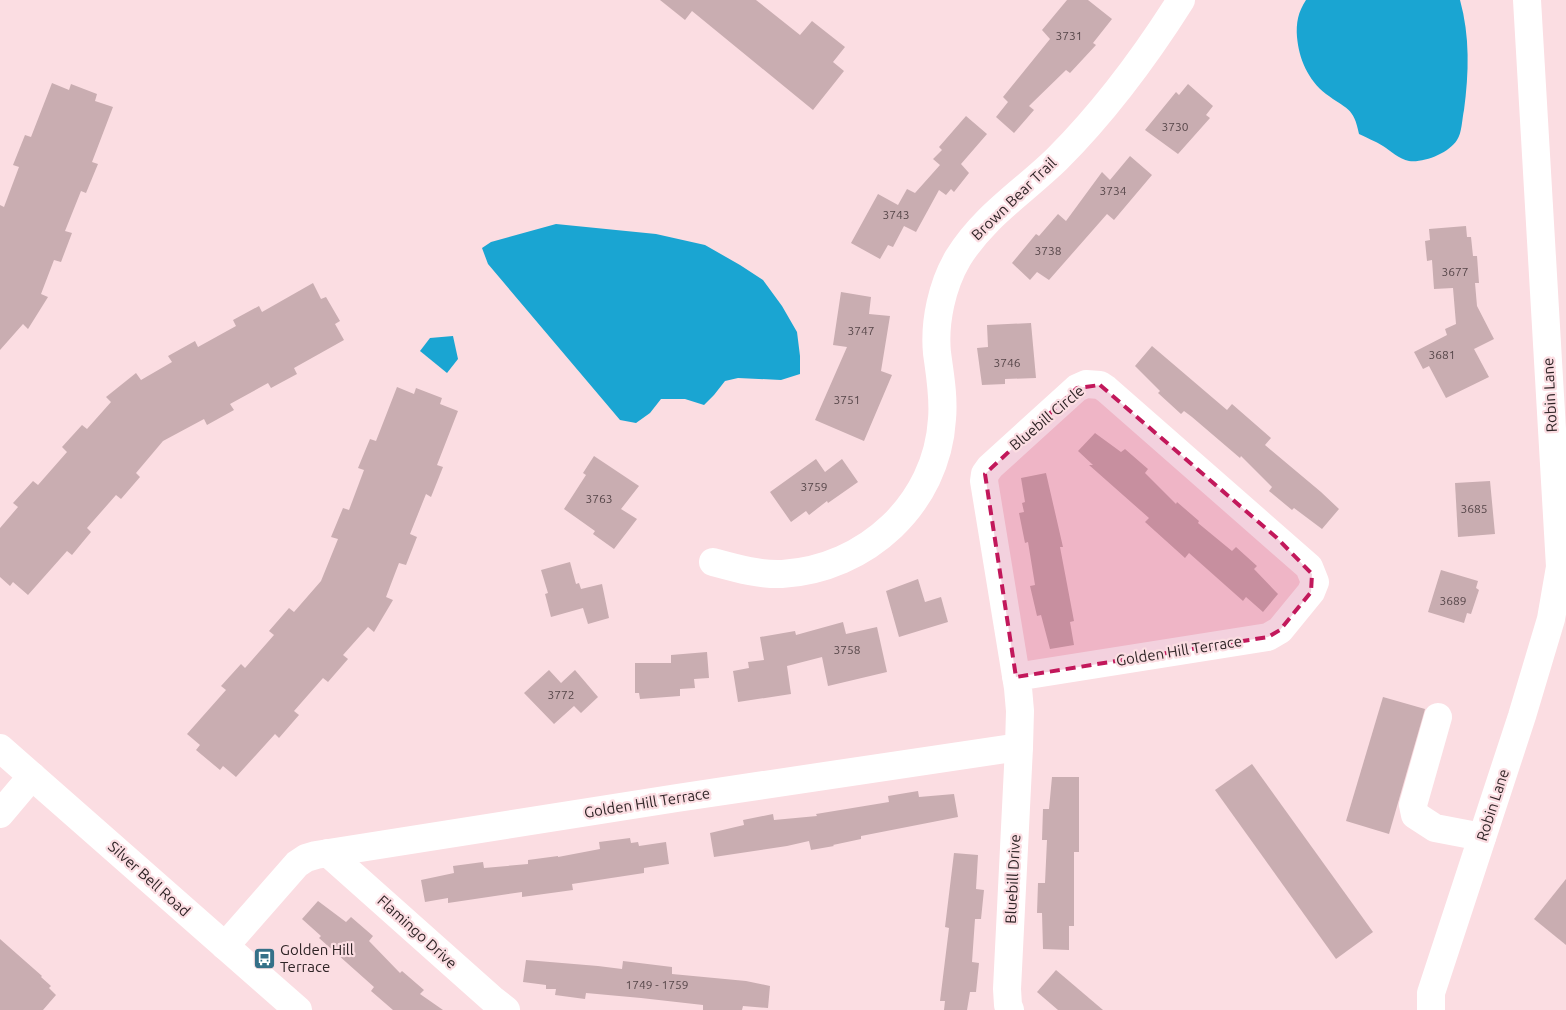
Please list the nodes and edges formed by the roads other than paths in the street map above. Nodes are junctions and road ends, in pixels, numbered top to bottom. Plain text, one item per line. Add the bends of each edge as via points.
1 (1181, 0) edge
2 (1527, 0) edge
3 (713, 562) dead end
4 (1314, 582) joint
5 (1016, 677) junction
6 (1438, 717) dead end
7 (1020, 747) junction
8 (0, 748) edge
9 (32, 776) junction
10 (0, 814) edge
11 (1482, 837) junction
12 (328, 853) junction
13 (224, 946) junction
14 (298, 1010) edge
15 (506, 1010) edge
16 (1010, 1010) edge
17 (1431, 1010) edge

1 - 3 street, Brown Bear Trail via 1131,74 1095,118 1055,160 982,225 957,261 941,304 937,328 943,399 940,439 924,483 904,514 866,548 820,568 780,574
2 - 11 street, Robin Lane via 1560,567 1551,619
4 - 5 street, Golden Hill Terrace via 1311,592 1296,612 1280,630 1268,637
4 - 5 street, Bluebill Circle via 1309,567 1300,558 1114,395 1100,385 1086,384 1071,394 985,474
5 - 7 street, Bluebill Circle
6 - 11 street via 1413,805 1415,815 1435,828
7 - 12 street, Golden Hill Terrace
7 - 16 street, Bluebill Drive via 1007,989
8 - 9 street, Silver Bell Road
9 - 10 street
9 - 13 street, Silver Bell Road
11 - 17 street, Robin Lane via 1431,993
12 - 13 street, Golden Hill Terrace via 306,858 297,864
12 - 15 street, Flamingo Drive
13 - 14 street, Silver Bell Road

